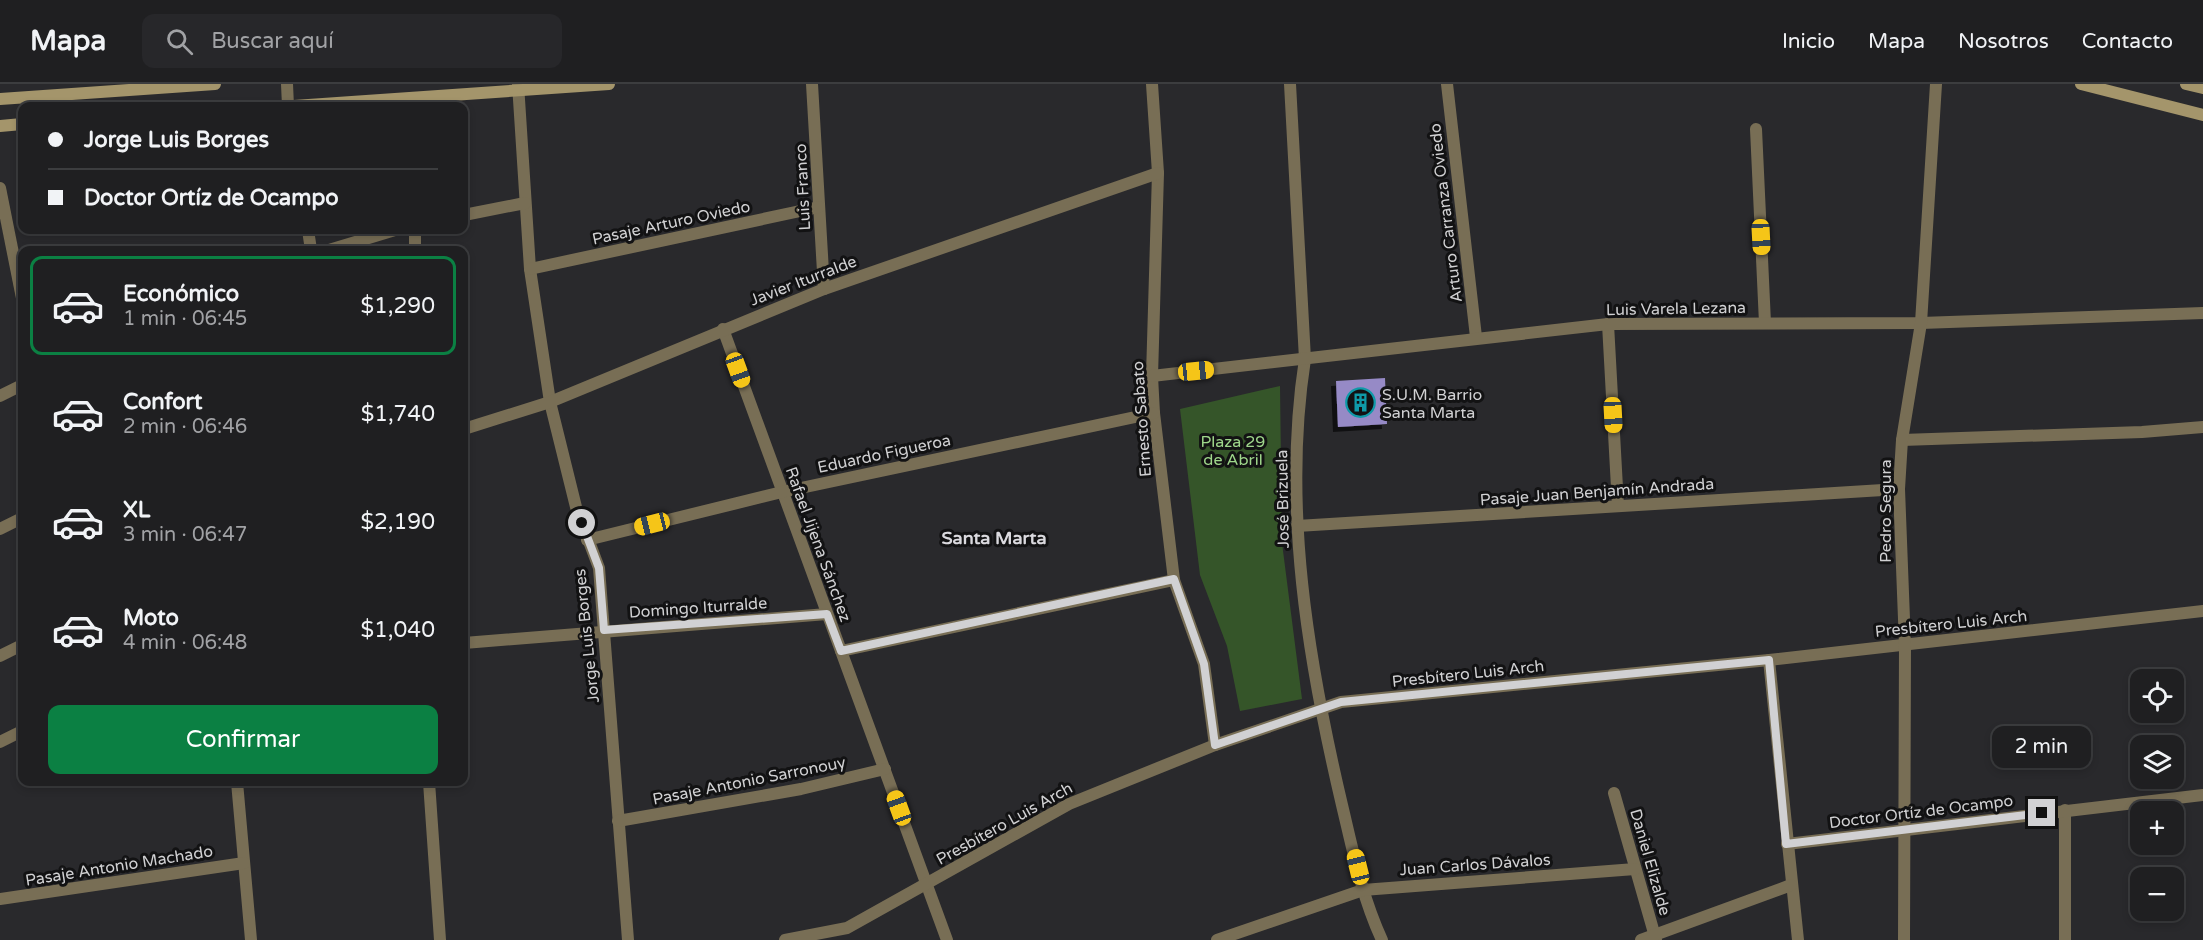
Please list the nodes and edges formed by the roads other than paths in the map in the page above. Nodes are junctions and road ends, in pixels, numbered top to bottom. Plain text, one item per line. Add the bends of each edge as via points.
1 (214, 84) edge
2 (287, 84) edge
3 (609, 84) edge
4 (812, 84) edge
5 (1152, 84) edge
6 (1290, 84) edge
7 (1447, 84) edge
8 (1936, 84) edge
9 (2081, 84) edge
10 (2186, 84) edge
11 (518, 86) edge
12 (111, 88) edge
13 (2203, 88) edge
14 (0, 99) edge
15 (288, 102) edge
16 (339, 102) edge
17 (2203, 116) edge
18 (18, 124) edge
19 (0, 126) edge
20 (1756, 129) dead end
21 (1158, 173) junction
22 (0, 188) edge
23 (525, 203) junction
24 (819, 207) junction
25 (2, 212) edge
26 (468, 214) edge
27 (382, 234) edge
28 (342, 246) edge
29 (530, 269) junction
30 (18, 281) edge
31 (824, 289) junction
32 (2203, 313) edge
33 (1921, 322) junction
34 (1765, 323) junction
35 (1608, 324) junction
36 (723, 329) junction
37 (1476, 337) junction
38 (1305, 359) junction
39 (1152, 376) junction
40 (18, 387) edge
41 (0, 396) edge
42 (550, 402) junction
43 (1154, 413) junction
44 (2203, 427) edge
45 (468, 428) edge
46 (1902, 440) junction
47 (1899, 489) junction
48 (782, 492) junction
49 (1618, 506) junction
50 (18, 520) edge
51 (1297, 526) junction
52 (0, 529) edge
53 (587, 540) junction
54 (1174, 579) junction
55 (2203, 611) edge
56 (827, 614) junction
57 (604, 630) junction
58 (468, 643) edge
59 (1905, 645) junction
60 (18, 647) edge
61 (841, 651) junction
62 (0, 656) edge
63 (1769, 660) junction
64 (1319, 708) junction
65 (18, 733) edge
66 (0, 742) edge
67 (1215, 745) junction
68 (885, 769) junction
69 (237, 786) edge
70 (429, 786) edge
71 (1614, 793) dead end
72 (2203, 795) edge
73 (2065, 810) junction
74 (618, 820) junction
75 (1905, 831) junction
76 (1786, 844) junction
77 (244, 863) junction
78 (1635, 869) junction
79 (927, 884) junction
80 (1791, 885) junction
81 (1363, 890) junction
82 (0, 899) edge
83 (847, 928) junction
84 (1655, 937) edge
85 (251, 940) edge
86 (440, 940) edge
87 (628, 940) edge
88 (785, 940) edge
89 (817, 940) edge
90 (947, 940) edge
91 (1217, 940) edge
92 (1382, 940) edge
93 (1641, 940) edge
94 (1798, 940) edge
95 (1904, 940) edge
96 (2065, 940) edge

1 - 12 main road
2 - 15 street
3 - 11 main road
4 - 24 street, Luis Franco
5 - 21 street, Ernesto Sabato
6 - 38 street, José Brizuela
7 - 37 street, Arturo Carranza Oviedo
8 - 33 street, Pedro Segura
9 - 17 main road
10 - 13 main road
11 - 16 main road
11 - 23 street, Jorge Luis Borges
12 - 14 main road
18 - 19 main road
20 - 34 street
21 - 31 street, Javier Iturralde
21 - 39 street, Ernesto Sabato
22 - 25 street
23 - 26 street
23 - 29 street, Jorge Luis Borges
24 - 29 street, Pasaje Arturo Oviedo
24 - 31 street, Luis Franco
25 - 30 street
27 - 28 street
29 - 42 street, Jorge Luis Borges
31 - 36 street, Javier Iturralde
32 - 33 street, Luis Varela Lezana
33 - 34 street, Luis Varela Lezana
33 - 46 street, Pedro Segura
34 - 35 street, Luis Varela Lezana
35 - 37 street, Luis Varela Lezana
35 - 49 street
36 - 42 street, Javier Iturralde
36 - 48 street, Rafael Jijena Sánchez
37 - 38 street, Luis Varela Lezana
38 - 39 street, Luis Varela Lezana
38 - 51 street, José Brizuela via 1298,404
39 - 43 street, Ernesto Sabato
40 - 41 street
42 - 45 street, Javier Iturralde
42 - 53 street, Jorge Luis Borges
43 - 48 street, Eduardo Figueroa
43 - 54 street, Ernesto Sabato
44 - 46 street
46 - 47 street, Pedro Segura
47 - 49 street, Pasaje Juan Benjamín Andrada
47 - 59 street, Pedro Segura
48 - 53 street, Eduardo Figueroa
48 - 56 street, Rafael Jijena Sánchez
49 - 51 street, Pasaje Juan Benjamín Andrada
50 - 52 street
51 - 64 street, José Brizuela
53 - 57 street, Jorge Luis Borges via 599,568
54 - 61 street
54 - 67 street, Ernesto Sabato via 1204,664
55 - 59 street, Presbítero Luis Arch
56 - 57 street, Domingo Iturralde
56 - 61 street, Rafael Jijena Sánchez
57 - 58 street, Domingo Iturralde
57 - 74 street, Jorge Luis Borges
59 - 63 street, Presbítero Luis Arch
59 - 75 street, Pedro Segura
60 - 62 street
61 - 68 street, Rafael Jijena Sánchez
63 - 64 street, Presbítero Luis Arch via 1341,702
63 - 76 street
64 - 67 street, Presbítero Luis Arch
64 - 81 street, José Brizuela
65 - 66 street
67 - 79 street, Presbítero Luis Arch via 1070,804
68 - 74 street, Pasaje Antonio Sarronouy via 801,789
68 - 79 street, Rafael Jijena Sánchez
69 - 77 street
70 - 86 street
71 - 78 street, Daniel Elizalde
72 - 73 street, Doctor Ortíz de Ocampo
73 - 75 street, Doctor Ortíz de Ocampo
73 - 96 street
74 - 87 street, Jorge Luis Borges
75 - 76 street, Doctor Ortíz de Ocampo
75 - 95 street, Pedro Segura
76 - 80 street
77 - 82 street, Pasaje Antonio Machado
77 - 85 street
78 - 81 street, Juan Carlos Dávalos
78 - 84 street, Daniel Elizalde
79 - 83 street, Presbítero Luis Arch
79 - 90 street, Rafael Jijena Sánchez
80 - 84 street
80 - 94 street
81 - 91 street, Juan Carlos Dávalos
81 - 92 street, José Brizuela
83 - 88 street, Presbítero Luis Arch
83 - 89 street
84 - 93 street

